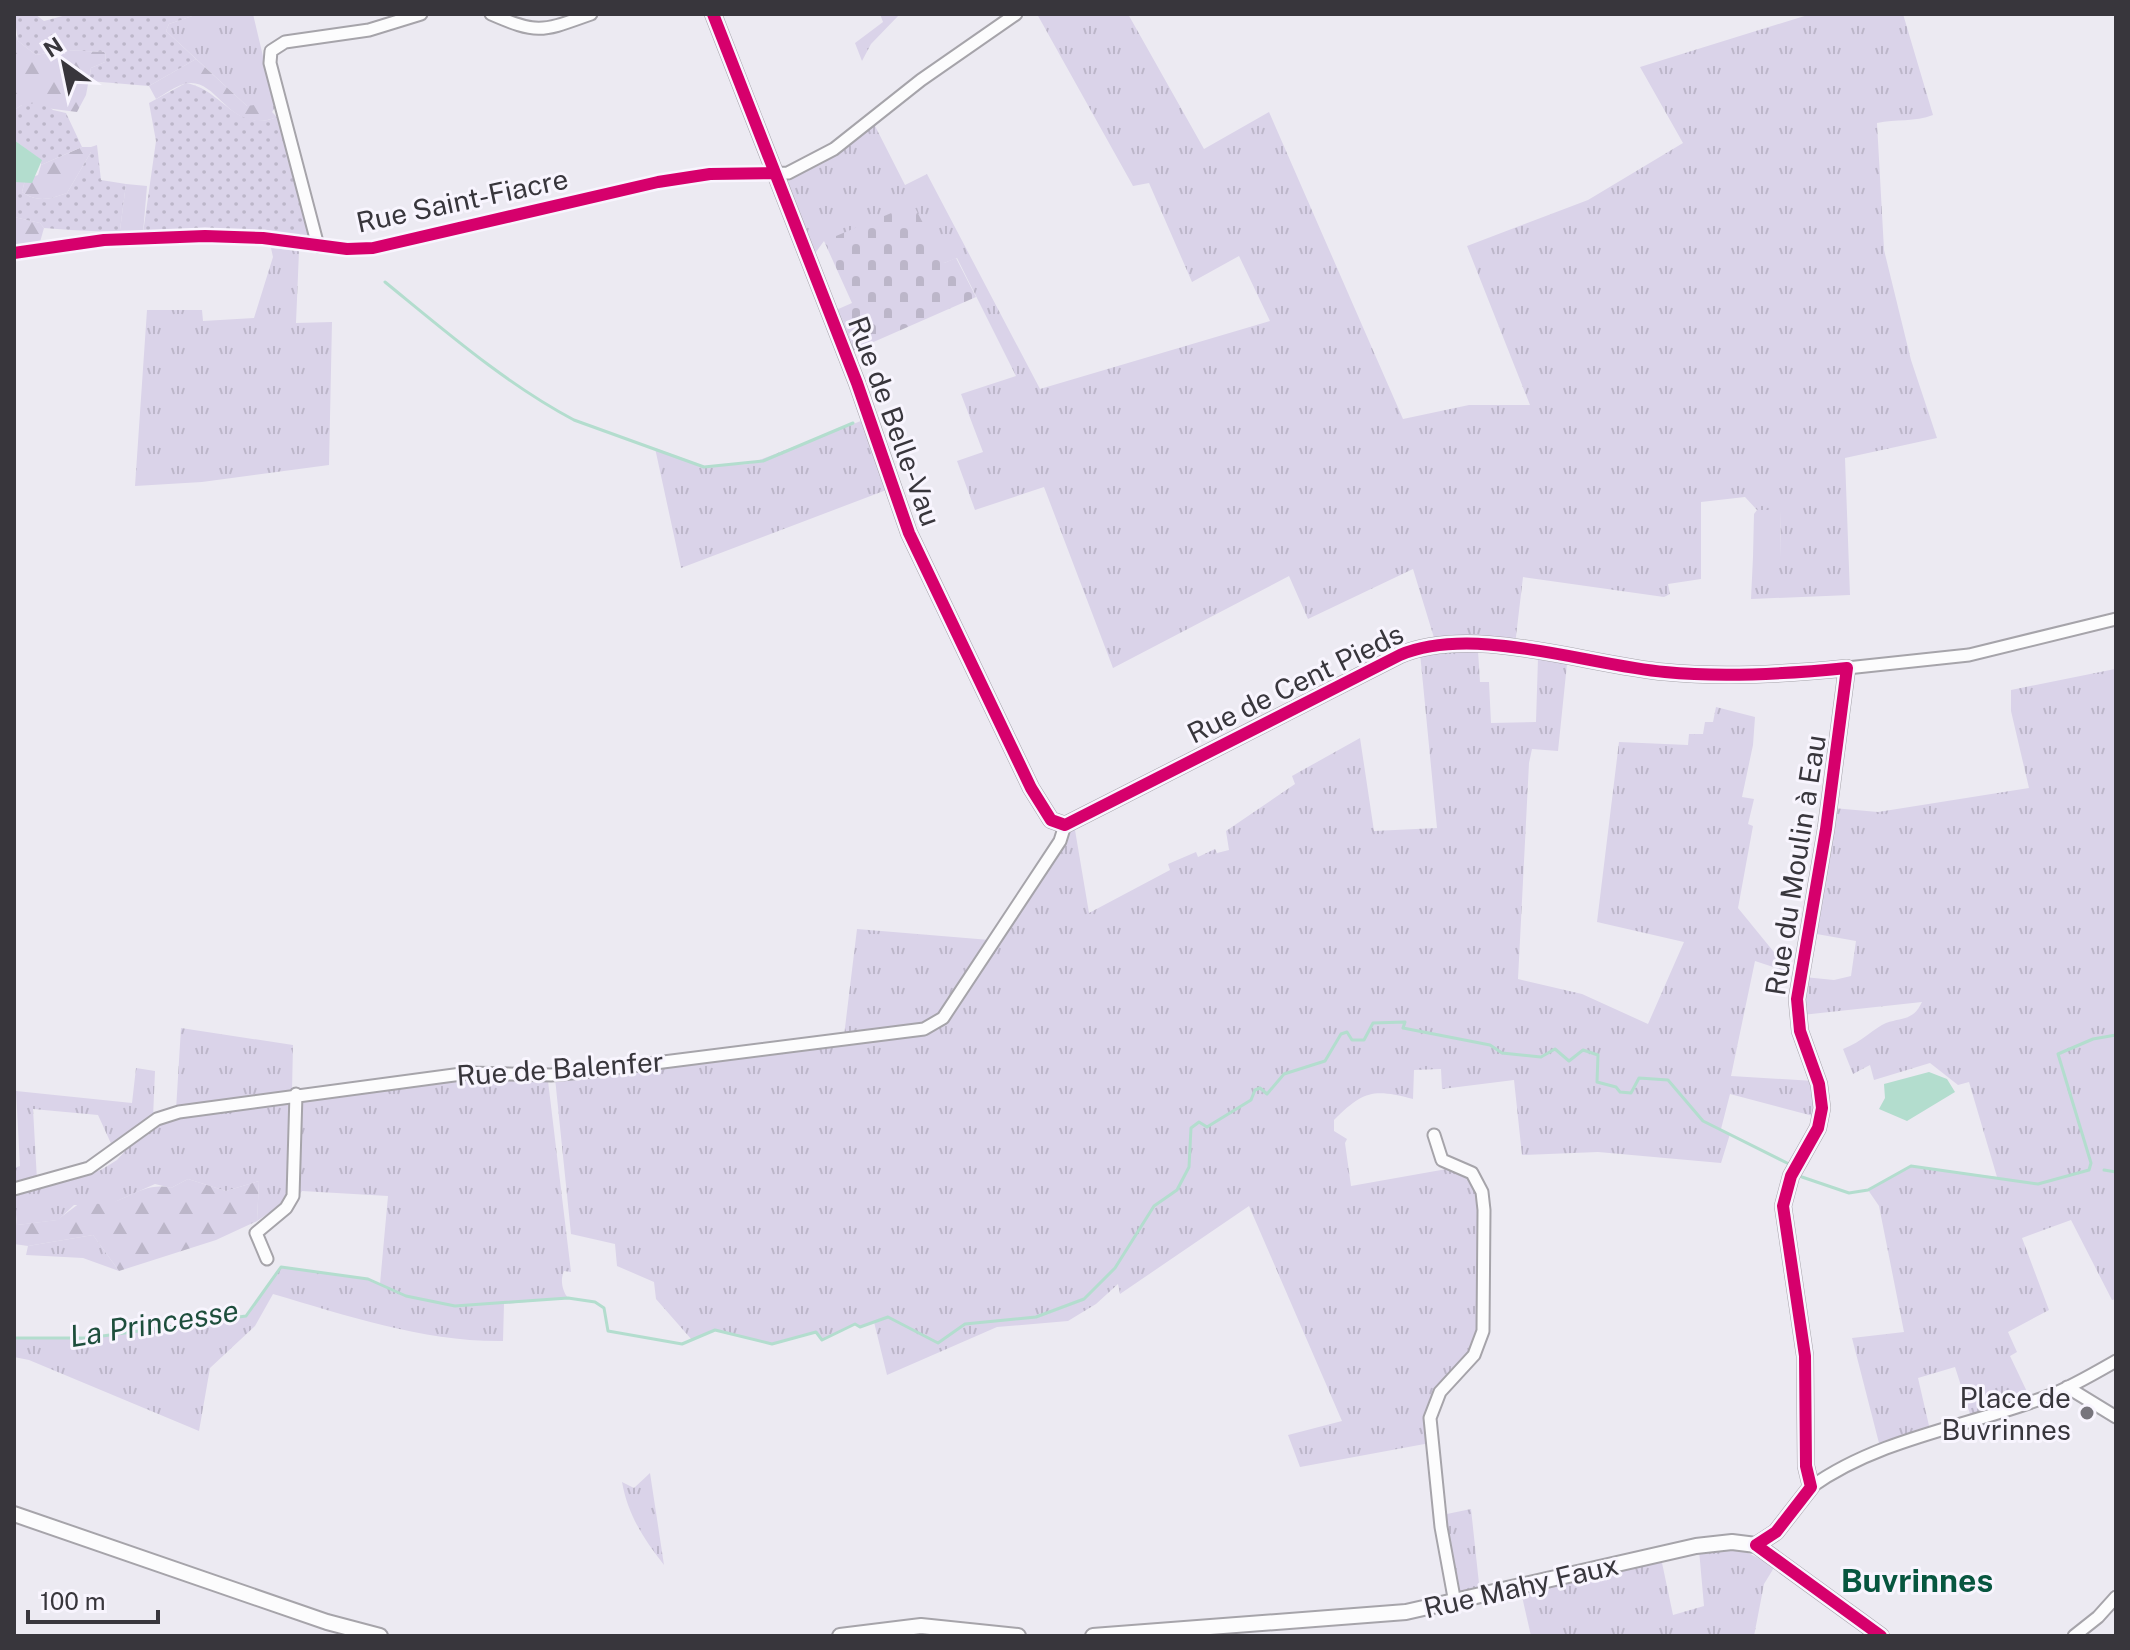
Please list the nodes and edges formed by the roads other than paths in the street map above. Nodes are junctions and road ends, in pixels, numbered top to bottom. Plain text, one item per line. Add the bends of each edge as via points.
1 (421, 14) edge
2 (491, 14) edge
3 (591, 14) edge
4 (713, 14) edge
5 (1016, 14) edge
6 (775, 173) junction
7 (318, 246) junction
8 (14, 253) edge
9 (2116, 619) edge
10 (1847, 668) junction
11 (1065, 825) junction
12 (296, 1094) junction
13 (1434, 1135) dead end
14 (14, 1189) edge
15 (267, 1259) dead end
16 (2116, 1361) edge
17 (2067, 1387) junction
18 (2116, 1417) edge
19 (1811, 1487) junction
20 (14, 1514) edge
21 (1756, 1545) junction
22 (2116, 1597) edge
23 (1455, 1603) junction
24 (380, 1636) edge
25 (840, 1636) edge
26 (1018, 1636) edge
27 (1093, 1636) edge
28 (1881, 1636) edge
29 (2074, 1636) edge

1 - 7 street via 369,30 285,42 271,51
2 - 3 street via 539,31
4 - 6 street, Rue de Belle-Vau
5 - 6 street, Rue Saint-Fiacre via 834,149 788,173
6 - 7 street, Rue Saint-Fiacre via 658,182 385,246
6 - 11 street, Rue de Belle-Vau via 909,533 1031,788 1051,820
7 - 8 street, Rue Saint-Fiacre via 205,236 104,240
9 - 10 street, Rue de Cent Pieds via 1969,655
10 - 11 street, Rue de Cent Pieds via 1670,672 1485,645 1421,648
10 - 19 street, Rue du Moulin à Eau via 1797,999 1800,1031 1822,1108 1783,1206 1805,1356 1806,1466
11 - 12 street, Rue de Balenfer via 1060,841 943,1018 930,1027 592,1071 469,1073
12 - 14 street, Rue de Balenfer via 168,1114 89,1168
12 - 15 street via 293,1196 256,1233
13 - 23 street via 1442,1160 1472,1173 1484,1210 1483,1331 1469,1363 1440,1392 1430,1418
16 - 17 street
17 - 18 street
17 - 19 street via 1883,1450
19 - 21 street via 1776,1532
20 - 24 street
21 - 23 street, Rue Mahy Faux via 1696,1546
21 - 28 street
22 - 29 street
23 - 27 street, Rue Mahy Faux via 1364,1618
25 - 26 street via 921,1626

